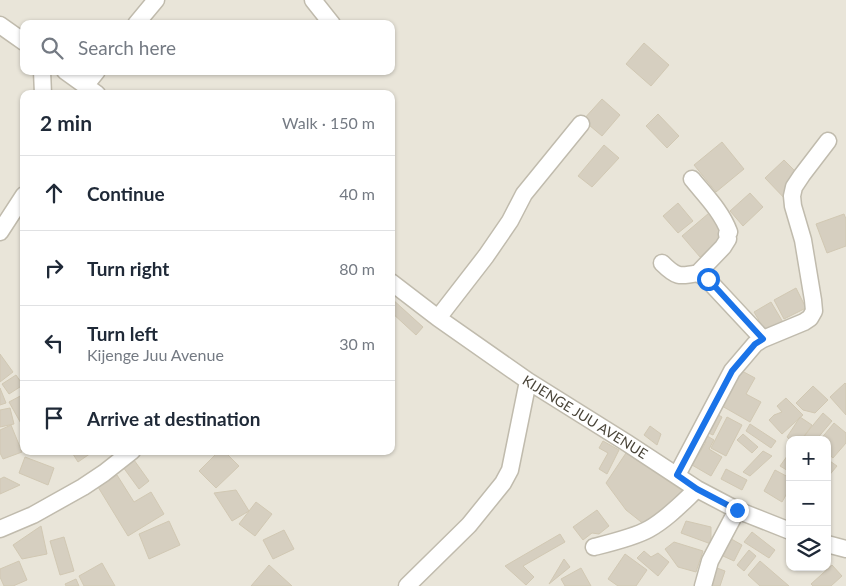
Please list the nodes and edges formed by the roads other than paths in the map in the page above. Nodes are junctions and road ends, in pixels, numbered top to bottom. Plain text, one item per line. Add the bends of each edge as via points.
1 (156, 0) edge
2 (313, 0) edge
3 (139, 20) edge
4 (329, 20) edge
5 (0, 25) edge
6 (20, 39) edge
7 (42, 75) edge
8 (70, 75) edge
9 (96, 75) edge
10 (42, 90) edge
11 (91, 90) edge
12 (581, 124) dead end
13 (828, 141) dead end
14 (692, 178) dead end
15 (20, 201) edge
16 (0, 232) edge
17 (662, 263) dead end
18 (698, 273) junction
19 (395, 285) edge
20 (438, 318) junction
21 (763, 339) junction
22 (528, 381) junction
23 (127, 455) edge
24 (677, 475) junction
25 (697, 489) junction
26 (737, 510) junction
27 (0, 529) edge
28 (786, 529) edge
29 (831, 545) edge
30 (594, 547) dead end
31 (846, 549) edge
32 (407, 586) edge
33 (702, 586) edge

1 - 3 street
2 - 4 street
5 - 6 street
7 - 10 street
8 - 11 street
9 - 11 street
12 - 20 street via 524,194 486,256
13 - 21 street via 794,187 792,196 803,240 814,311 804,322
14 - 18 street via 713,204 729,232 722,247
15 - 16 street
17 - 18 street via 673,274
18 - 21 street via 708,279
19 - 20 street, KIJENGE JUU AVENUE
20 - 22 street, KIJENGE JUU AVENUE
21 - 24 street via 732,371
22 - 24 street, KIJENGE JUU AVENUE
22 - 32 street via 510,470 503,483 469,525
23 - 27 street via 83,487
24 - 25 street, KIJENGE JUU AVENUE
25 - 26 street, KIJENGE JUU AVENUE
25 - 30 street via 649,530
26 - 28 street, KIJENGE JUU AVENUE
26 - 33 street via 710,561
29 - 31 street

